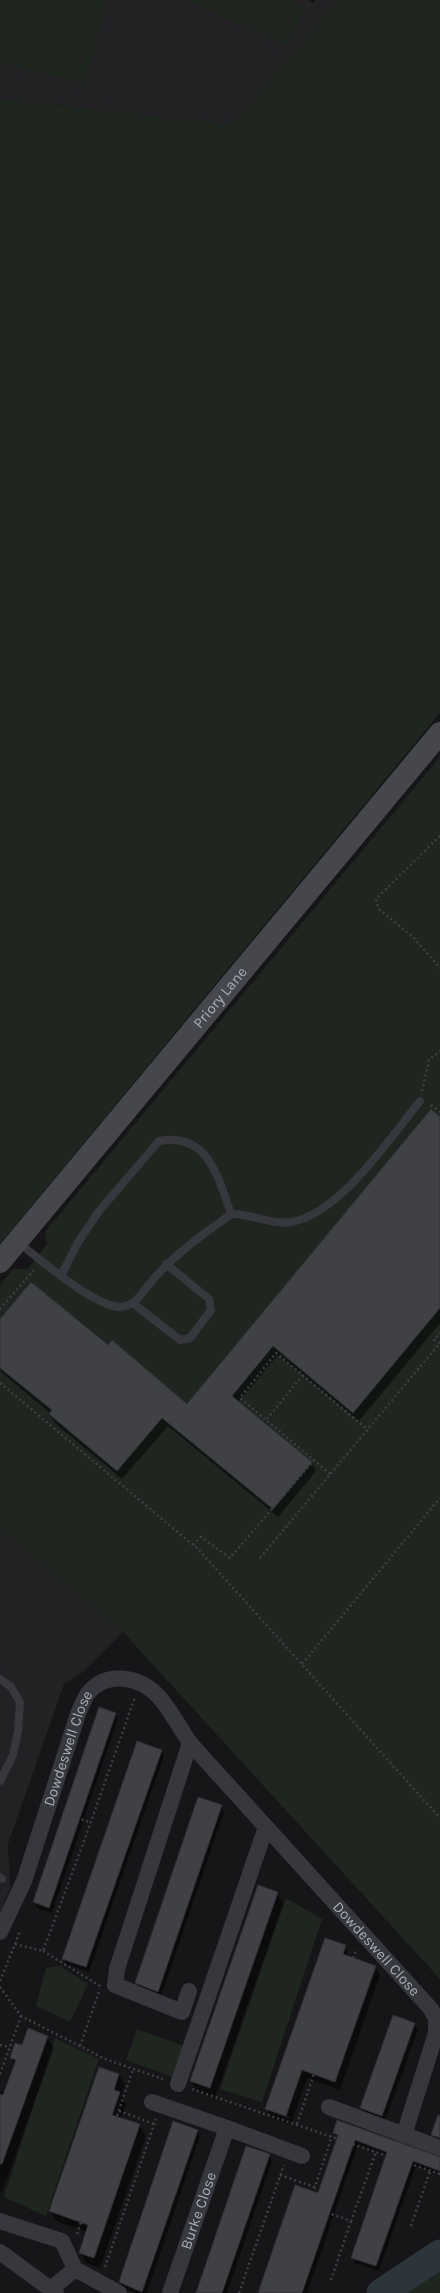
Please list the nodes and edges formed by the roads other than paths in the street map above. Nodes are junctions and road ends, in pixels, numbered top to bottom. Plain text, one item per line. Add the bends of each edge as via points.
1 (440, 733) edge
2 (420, 1100) road end
3 (231, 1214) junction
4 (18, 1241) junction
5 (0, 1262) edge
6 (166, 1264) junction
7 (61, 1276) junction
8 (134, 1304) junction
9 (0, 1679) edge
10 (190, 1743) junction
11 (0, 1781) edge
12 (266, 1827) junction
13 (0, 1932) edge
14 (189, 1991) dead end
15 (178, 2084) road end
16 (156, 2103) road end
17 (329, 2107) dead end
18 (227, 2128) junction
19 (404, 2135) junction
20 (440, 2148) edge
21 (296, 2153) road end
22 (0, 2221) edge
23 (0, 2252) edge
24 (72, 2263) junction
25 (53, 2291) edge
26 (119, 2293) edge
27 (170, 2293) edge

1 - 4 street, Priory Lane
2 - 3 lane via 353,1183 330,1204 292,1222 266,1222 243,1213
3 - 6 lane
3 - 7 lane via 208,1157 194,1144 173,1139 159,1141 99,1211 77,1244
4 - 5 street, Priory Lane
4 - 7 lane
6 - 8 lane
6 - 8 lane via 209,1299 211,1310 190,1338 180,1340
7 - 8 lane via 104,1302 120,1307
9 - 11 lane via 11,1687 20,1702 13,1755
10 - 12 street, Dowdeswell Close
10 - 13 street, Dowdeswell Close via 158,1696 136,1682 117,1677 102,1681 88,1692 78,1714 24,1880
10 - 14 street via 117,1968 108,1986 182,2012
12 - 15 street
12 - 19 street, Dowdeswell Close via 431,2009 436,2018 436,2033
16 - 18 street
17 - 19 street
18 - 21 street
18 - 27 street, Burke Close
19 - 20 street
22 - 24 street via 62,2241
23 - 25 street
24 - 25 street
24 - 26 street via 99,2283

